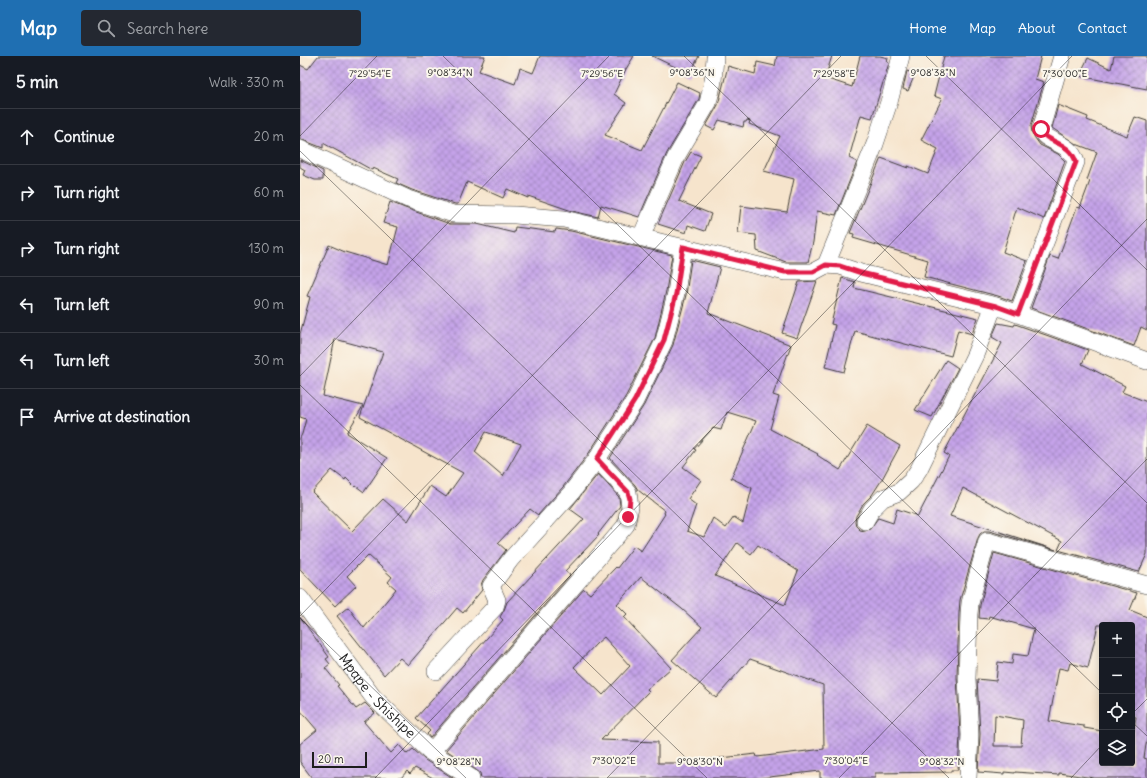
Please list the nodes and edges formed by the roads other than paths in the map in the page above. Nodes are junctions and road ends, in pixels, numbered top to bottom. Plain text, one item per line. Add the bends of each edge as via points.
1 (901, 56) edge
2 (1062, 56) edge
3 (715, 58) dead end
4 (300, 149) edge
5 (641, 237) junction
6 (683, 247) junction
7 (826, 265) junction
8 (996, 306) junction
9 (1018, 314) junction
10 (1147, 361) edge
11 (597, 459) junction
12 (865, 521) dead end
13 (1147, 585) edge
14 (300, 598) edge
15 (436, 671) dead end
16 (431, 752) junction
17 (471, 778) edge
18 (968, 778) edge

1 - 7 street via 875,144
2 - 9 street via 1041,129 1046,137 1068,148 1074,154 1076,162
3 - 5 street via 708,103 676,157
4 - 5 street via 408,199 453,214 564,219
5 - 6 street
6 - 7 street via 785,272 813,272
6 - 11 street via 676,294 664,340 635,400
7 - 8 street via 840,266
8 - 9 street
8 - 12 street via 919,469 899,492 883,498 872,508
9 - 10 street
11 - 15 street via 571,493 511,558 491,586 497,600 495,607
11 - 16 street via 628,492 630,507 626,525
13 - 18 street via 987,541 970,609 967,679 970,735
14 - 16 street, Mpape - Shishipe via 373,697
16 - 17 street, Mpape - Shishipe

